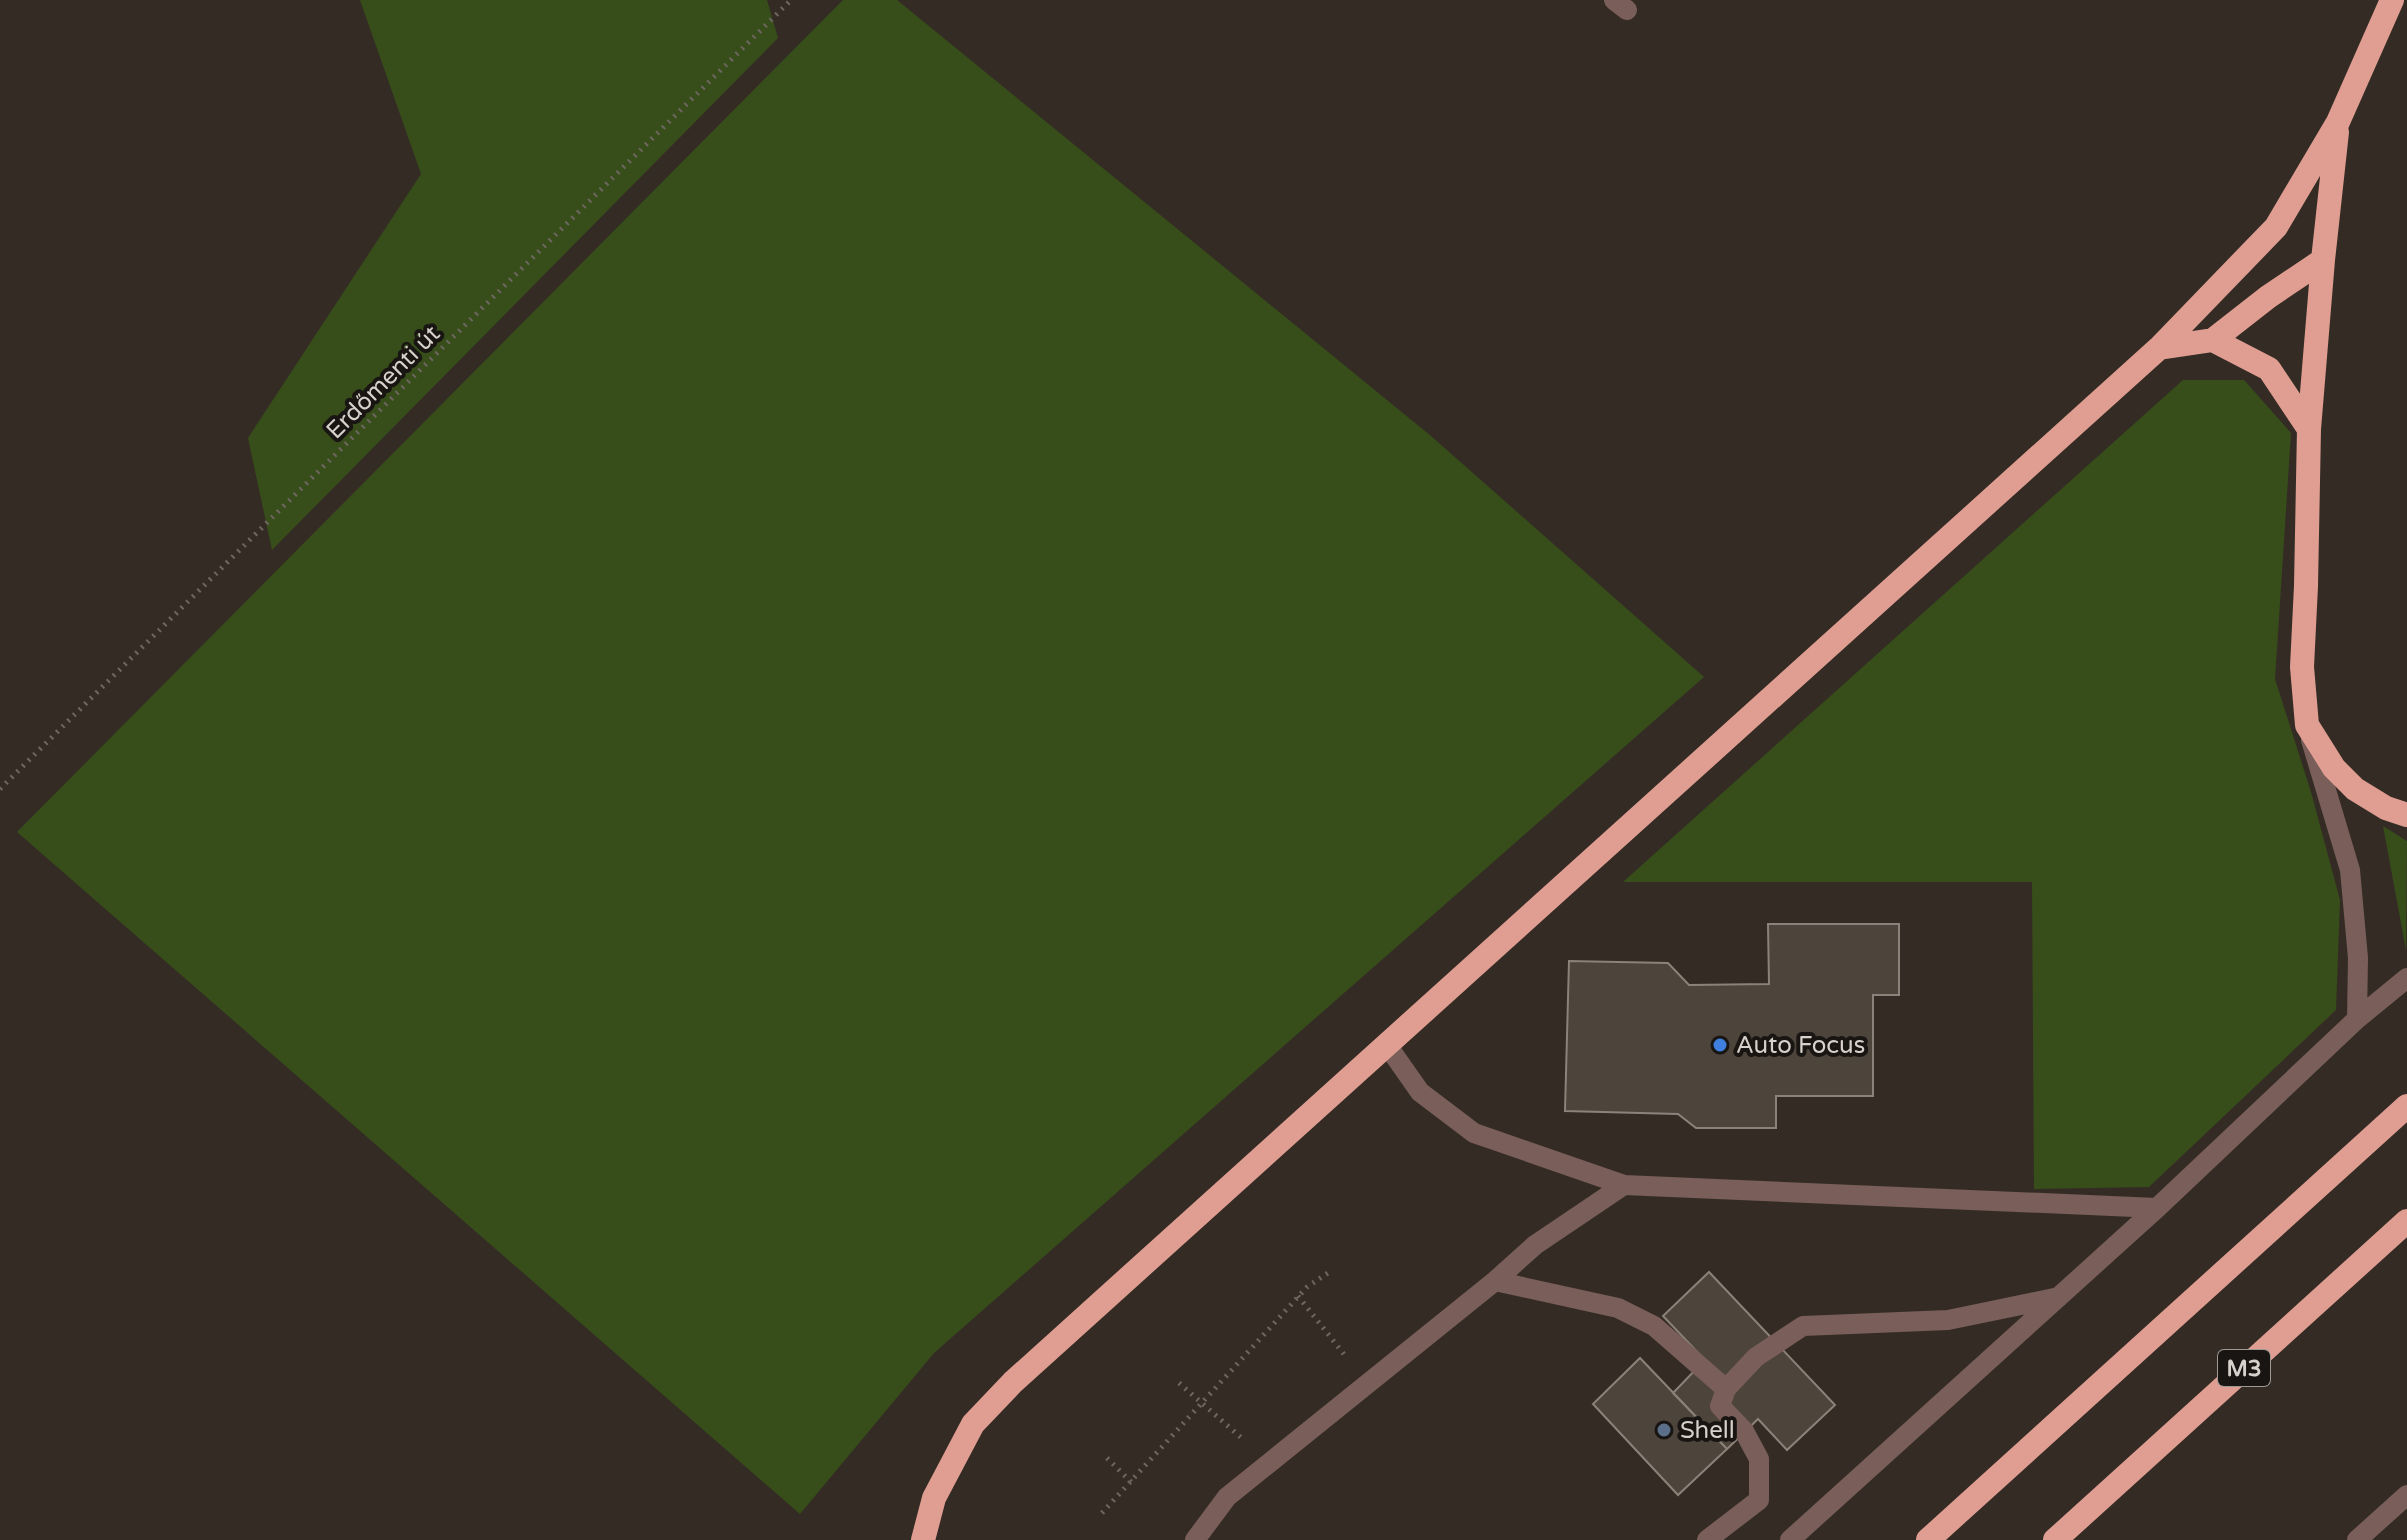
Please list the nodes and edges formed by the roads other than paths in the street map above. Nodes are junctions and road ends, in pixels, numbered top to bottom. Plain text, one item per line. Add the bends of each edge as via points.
1 (2392, 0) edge
2 (2338, 122) junction
3 (2323, 260) junction
4 (2213, 340) junction
5 (2159, 348) junction
6 (2309, 429) junction
7 (2307, 725) junction
8 (2407, 815) edge
9 (2407, 978) edge
10 (2357, 1019) junction
11 (1387, 1045) junction
12 (2407, 1106) edge
13 (1624, 1185) junction
14 (2157, 1208) junction
15 (2407, 1221) edge
16 (1495, 1281) junction
17 (2059, 1297) junction
18 (1726, 1389) junction
19 (2407, 1495) edge
20 (923, 1540) edge
21 (1195, 1540) edge
22 (1707, 1540) edge
23 (1790, 1540) edge
24 (1928, 1540) edge
25 (2055, 1540) edge
26 (2357, 1540) edge

1 - 2 highway
2 - 3 highway
2 - 5 highway via 2276,227
3 - 4 highway
3 - 6 highway
4 - 5 highway
4 - 6 highway via 2269,369
5 - 11 highway
6 - 7 highway via 2302,667
7 - 8 highway via 2334,768 2355,789
7 - 10 lane via 2350,870
9 - 10 lane
10 - 14 lane
11 - 13 lane via 1420,1092 1474,1133
11 - 20 highway via 973,1424 934,1498
12 - 24 highway
13 - 14 lane
13 - 16 lane via 1535,1245
14 - 17 lane
15 - 25 highway, M3
16 - 18 lane via 1618,1308 1654,1326
16 - 21 lane via 1227,1497
17 - 18 lane via 1948,1320 1803,1326 1756,1357
17 - 23 lane
18 - 22 lane via 1720,1406 1744,1431 1759,1459 1759,1500
19 - 26 lane

